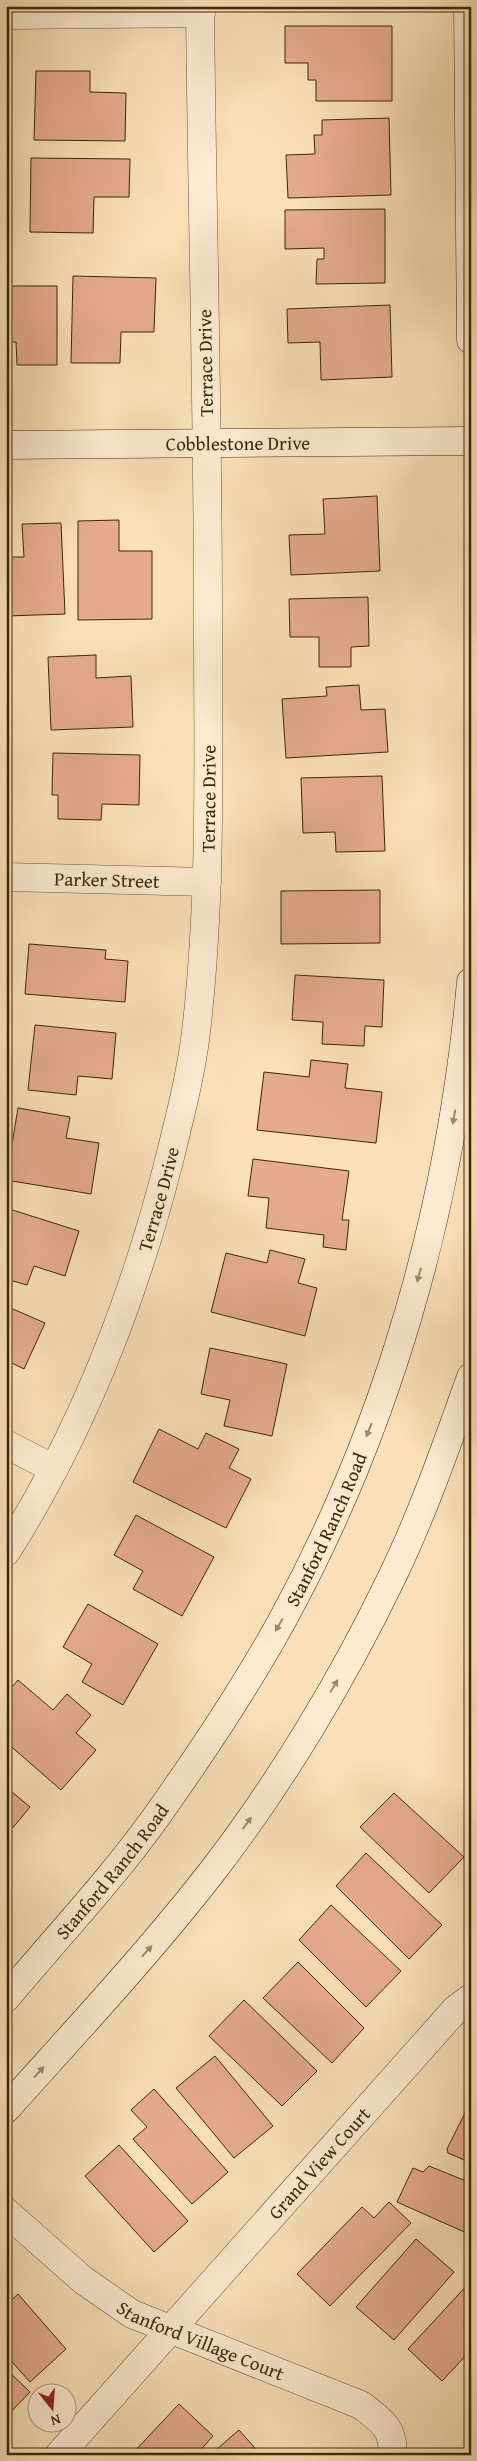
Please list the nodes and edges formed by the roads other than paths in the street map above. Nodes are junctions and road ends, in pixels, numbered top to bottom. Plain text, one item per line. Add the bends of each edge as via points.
1 (468, 6) edge
2 (200, 10) edge
3 (6, 14) edge
4 (471, 340) edge
5 (471, 441) edge
6 (206, 443) junction
7 (6, 445) edge
8 (6, 877) edge
9 (207, 882) junction
10 (471, 982) edge
11 (471, 1377) edge
12 (6, 1444) edge
13 (54, 1469) junction
14 (6, 1552) edge
15 (6, 1998) edge
16 (471, 1998) edge
17 (6, 2109) edge
18 (6, 2212) edge
19 (171, 2330) junction
20 (59, 2455) edge
21 (392, 2455) edge

1 - 4 street
2 - 3 street
2 - 6 street, Terrace Drive
5 - 6 street, Cobblestone Drive
6 - 7 street, Cobblestone Drive
6 - 9 street, Terrace Drive
8 - 9 street, Parker Street
9 - 13 street, Terrace Drive via 195,1037 179,1122 158,1203 139,1270 82,1414
10 -> 15 street, Stanford Ranch Road via 444,1175 414,1295 380,1400 319,1547 283,1619 198,1757 154,1820
17 -> 11 street via 156,1941 212,1872 267,1794 346,1664 392,1577 426,1500
12 - 13 street
13 - 14 street, Terrace Drive
16 - 19 street, Grand View Court via 456,2009
18 - 19 street, Stanford Village Court via 83,2280 132,2314
19 - 20 street, Grand View Court
19 - 21 street, Stanford Village Court via 361,2405 384,2422 394,2441

